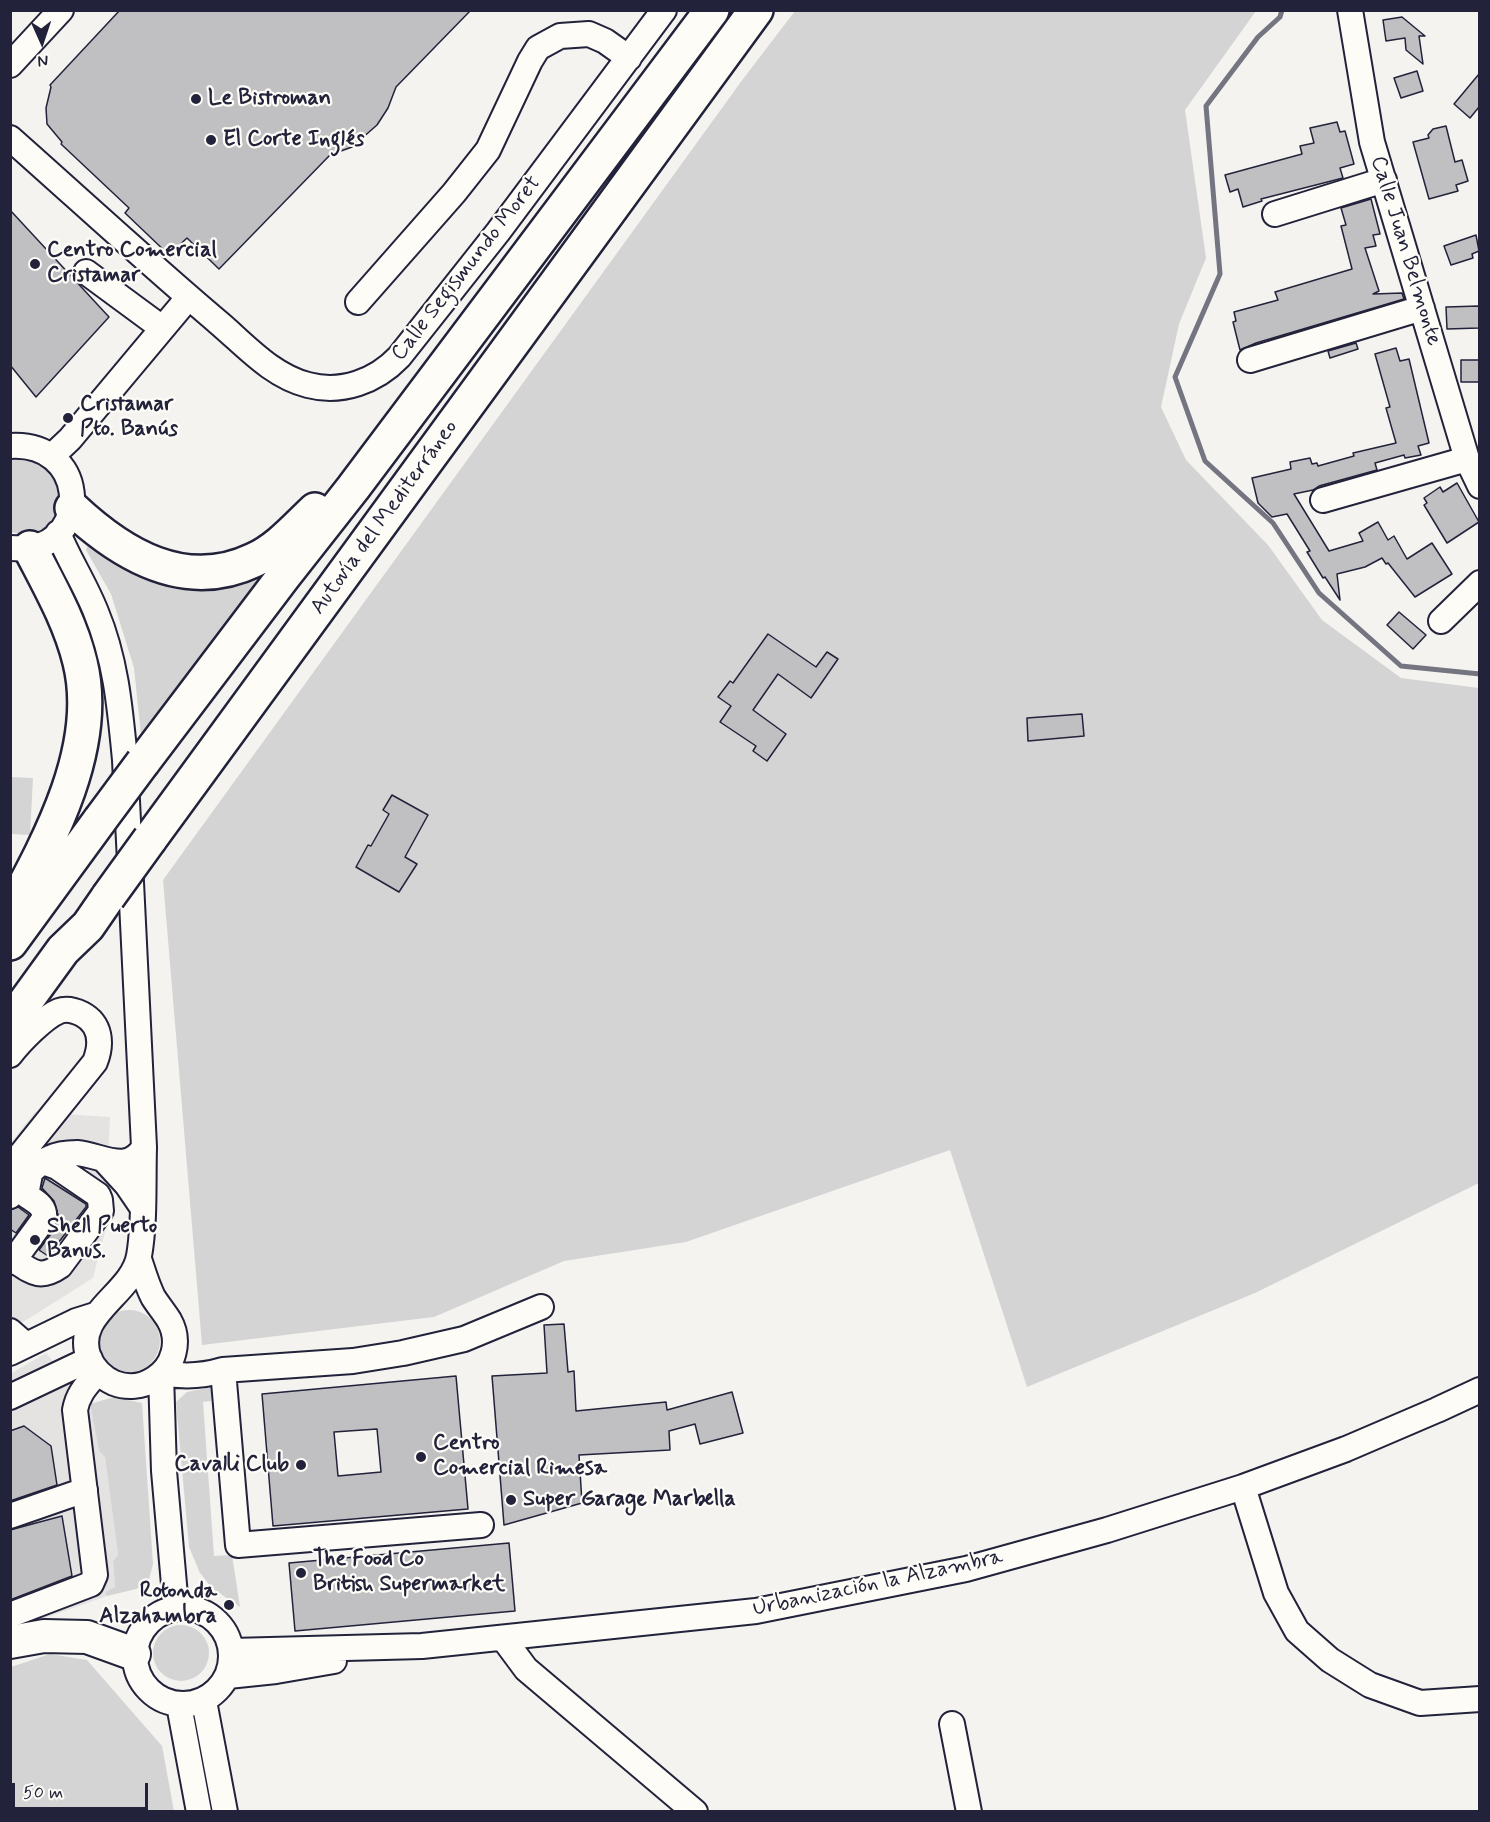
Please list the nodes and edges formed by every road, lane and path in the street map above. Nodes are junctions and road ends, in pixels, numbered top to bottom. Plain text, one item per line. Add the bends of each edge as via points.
1 (61, 10) edge
2 (664, 10) edge
3 (712, 10) edge
4 (756, 10) edge
5 (1350, 10) edge
6 (629, 58) junction
7 (10, 64) edge
8 (10, 138) edge
9 (1384, 180) junction
10 (1275, 214) dead end
11 (86, 272) dead end
12 (188, 297) junction
13 (358, 302) dead end
14 (1422, 308) junction
15 (162, 328) junction
16 (1250, 360) dead end
17 (15, 441) edge
18 (52, 456) junction
19 (1467, 459) junction
20 (1479, 486) edge
21 (353, 488) junction
22 (1323, 500) dead end
23 (65, 520) junction
24 (20, 548) edge
25 (1479, 583) edge
26 (1442, 621) dead end
27 (10, 913) edge
28 (10, 943) edge
29 (13, 1041) edge
30 (144, 1147) junction
31 (105, 1161) junction
32 (28, 1168) edge
33 (10, 1196) edge
34 (142, 1207) junction
35 (139, 1258) junction
36 (12, 1261) edge
37 (541, 1307) dead end
38 (159, 1308) junction
39 (101, 1310) junction
40 (16, 1343) edge
41 (94, 1365) junction
42 (164, 1370) junction
43 (213, 1370) junction
44 (129, 1386) junction
45 (1479, 1390) edge
46 (20, 1393) edge
47 (75, 1410) junction
48 (162, 1434) junction
49 (1243, 1487) junction
50 (85, 1490) junction
51 (10, 1516) edge
52 (481, 1525) dead end
53 (176, 1607) junction
54 (10, 1615) edge
55 (503, 1638) junction
56 (10, 1642) edge
57 (422, 1646) junction
58 (232, 1652) junction
59 (134, 1654) junction
60 (228, 1676) junction
61 (1479, 1699) edge
62 (204, 1701) junction
63 (179, 1705) junction
64 (952, 1724) dead end
65 (199, 1812) edge
66 (225, 1812) edge
67 (694, 1812) edge
68 (969, 1812) edge

1 - 7 street
2 - 6 street, Calle Segismundo Moret
3 - 21 highway, Autovía del Mediterráneo
4 - 29 highway, Autovía del Mediterráneo, bridge via 88,926 63,950
5 - 9 street, Calle Juan Belmonte via 1372,142
6 - 12 street, Calle Segismundo Moret via 406,348 381,374 352,385 331,387 292,380 272,369
6 - 13 street via 589,34 560,36 538,48 488,150
8 - 12 street, Calle Segismundo Moret
9 - 10 street
9 - 14 street, Calle Juan Belmonte
11 - 15 street
12 - 15 street
14 - 16 street
14 - 19 street, Calle Juan Belmonte
15 - 18 street
17 - 18 street
18 - 23 street via 65,470 72,489
19 - 20 street, Calle Juan Belmonte
19 - 22 street
21 - 23 highway via 317,507 273,549 224,570 197,573 153,564 98,532
21 - 28 highway, Autovía del Mediterráneo, bridge
23 - 24 street via 45,543
23 - 30 street via 64,549 106,638 120,700
24 - 27 highway via 62,612 73,639 83,682 83,718 76,765 66,796 37,864
25 - 26 street
29 - 32 street via 62,1010 72,1009 93,1021 98,1030 100,1050 95,1062
30 - 31 street via 133,1159
30 - 34 street
31 - 32 street via 79,1153 63,1154
31 - 34 street
32 - 33 street
32 - 36 street via 26,1195 42,1206 45,1215
32 - 36 street via 57,1167 98,1195 101,1211 60,1266 52,1271 34,1274
34 - 35 street
35 - 38 street
35 - 39 street via 130,1277
37 - 43 street via 464,1339 403,1353 353,1362
38 - 39 street via 133,1298 119,1299
38 - 42 street via 168,1318 175,1342
39 - 40 street
39 - 41 street via 89,1327 86,1340
41 - 44 street via 118,1384
41 - 46 street
41 - 47 street
42 - 43 street via 175,1375
42 - 44 street via 152,1381
42 - 48 street
43 - 52 street via 238,1545
44 - 48 street via 145,1393 150,1400
45 - 49 street, Urbanización la Alzambra via 1346,1449
46 - 47 street via 47,1388
47 - 50 street
48 - 53 street
49 - 55 street, Urbanización la Alzambra via 966,1569 756,1611
49 - 61 street via 1276,1593 1297,1631 1330,1660 1371,1685 1420,1703
50 - 51 street
50 - 54 street via 95,1575 91,1584
53 - 58 street via 207,1613 228,1636
53 - 59 street via 151,1618 136,1641
55 - 57 street, Urbanización la Alzambra
55 - 67 street via 526,1670
56 - 59 main road via 44,1635 87,1637
57 - 58 street
57 - 60 street
58 - 60 street
59 - 63 street via 136,1672 161,1700
60 - 62 street
62 - 63 street
62 - 66 street
63 - 65 street
64 - 68 street

